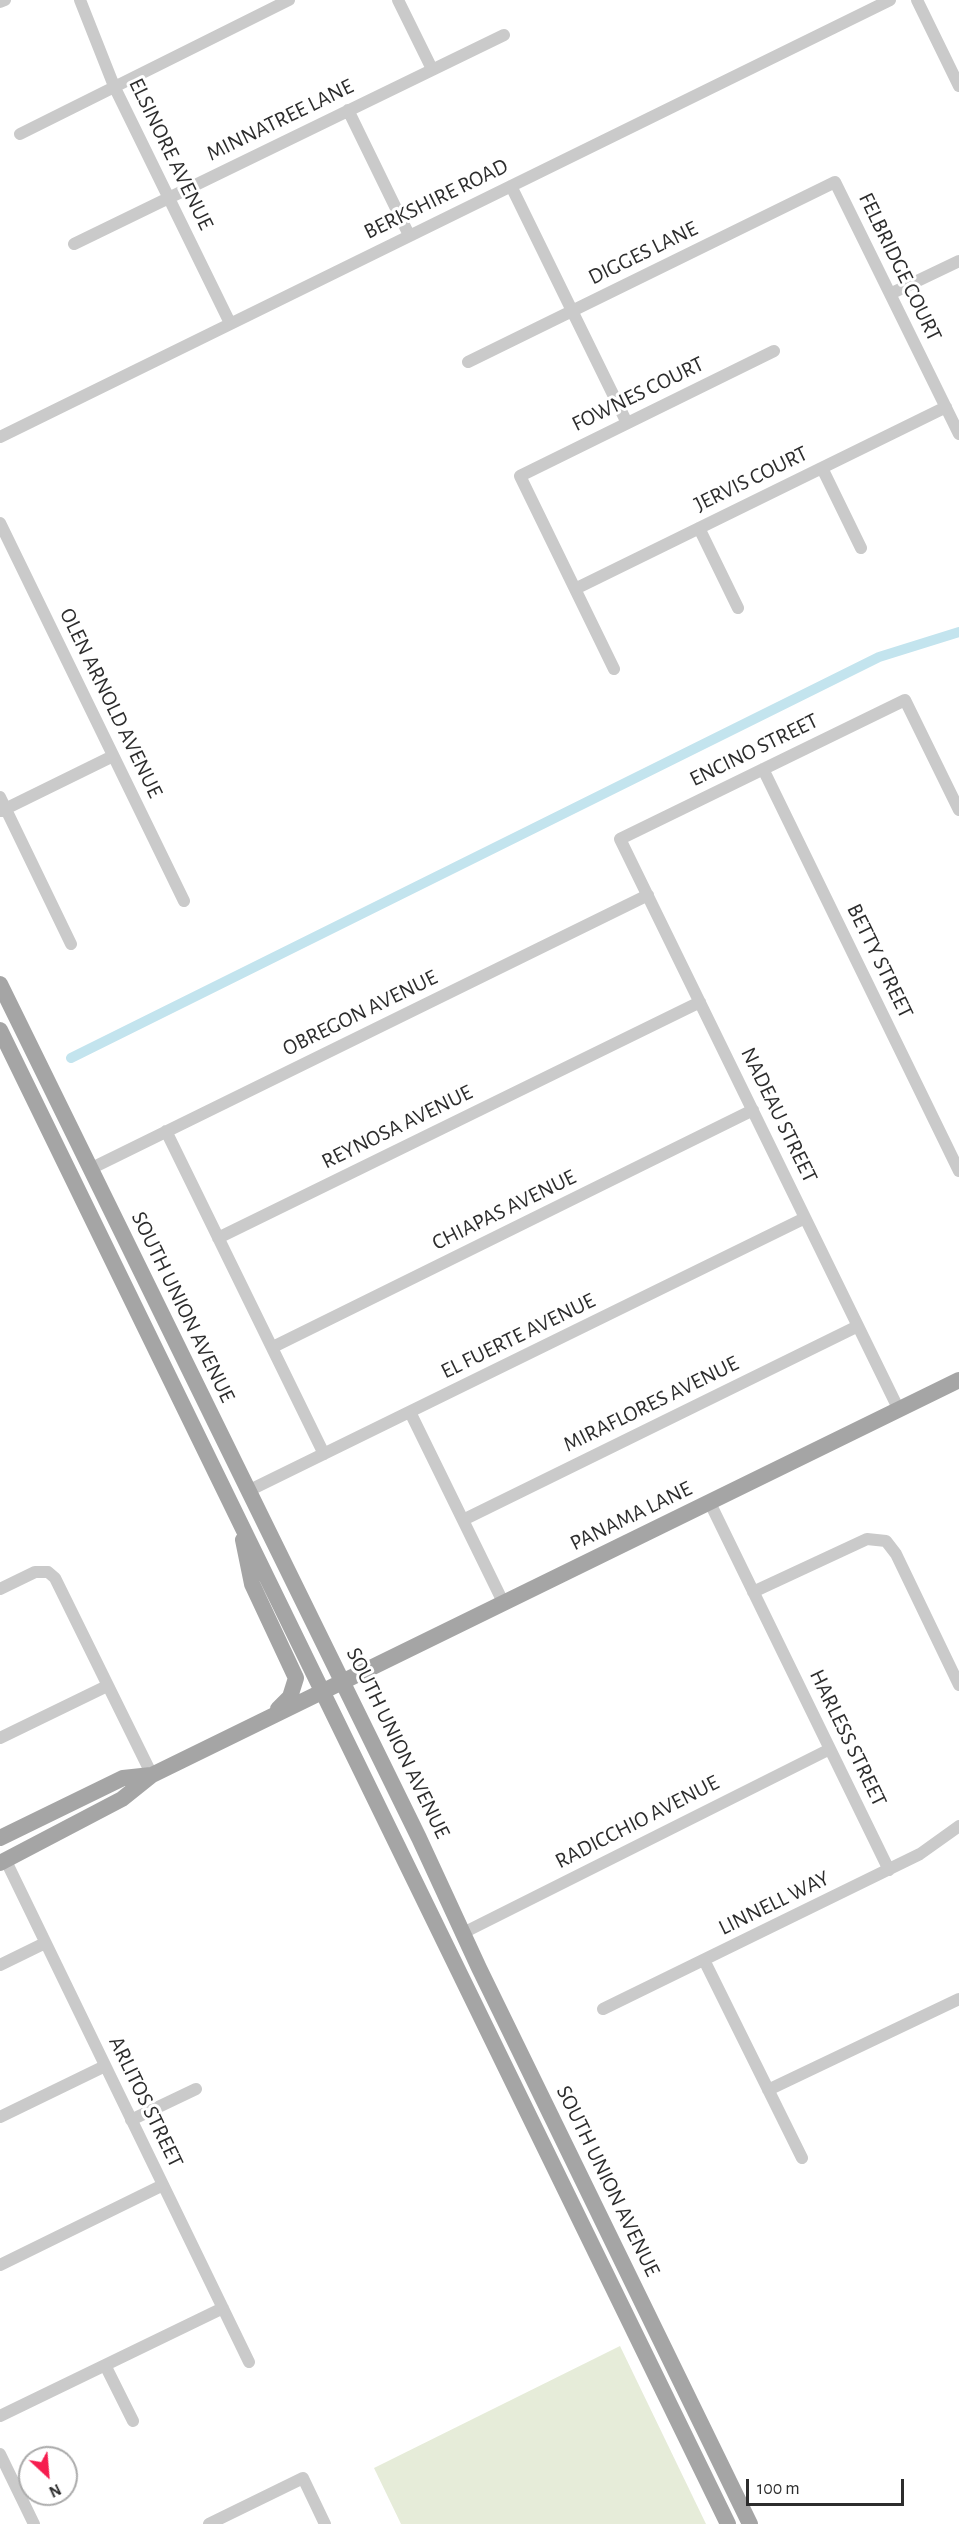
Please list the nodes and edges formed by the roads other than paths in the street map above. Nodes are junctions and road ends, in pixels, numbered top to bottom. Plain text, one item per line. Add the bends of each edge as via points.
1 (5, 0) edge
2 (80, 0) edge
3 (289, 0) edge
4 (398, 0) edge
5 (890, 0) edge
6 (917, 0) edge
7 (0, 3) edge
8 (504, 35) dead end
9 (432, 69) junction
10 (114, 86) junction
11 (959, 86) edge
12 (348, 110) junction
13 (20, 134) dead end
14 (835, 182) joint
15 (511, 186) junction
16 (169, 198) junction
17 (409, 236) junction
18 (74, 244) dead end
19 (959, 261) edge
20 (890, 294) junction
21 (572, 311) junction
22 (230, 323) junction
23 (774, 351) dead end
24 (468, 362) dead end
25 (946, 407) junction
26 (627, 423) junction
27 (959, 434) edge
28 (0, 437) edge
29 (822, 468) junction
30 (1, 528) edge
31 (699, 528) junction
32 (861, 548) dead end
33 (575, 589) junction
34 (738, 608) dead end
35 (614, 669) dead end
36 (113, 756) junction
37 (763, 769) junction
38 (2, 805) edge
39 (959, 810) edge
40 (621, 839) joint
41 (648, 895) junction
42 (183, 901) dead end
43 (71, 944) dead end
44 (0, 984) edge
45 (700, 1002) junction
46 (0, 1029) edge
47 (753, 1110) junction
48 (166, 1131) junction
49 (90, 1169) junction
50 (959, 1171) edge
51 (806, 1218) junction
52 (218, 1238) junction
53 (858, 1326) junction
54 (273, 1347) junction
55 (959, 1380) edge
56 (899, 1410) junction
57 (410, 1412) junction
58 (324, 1454) junction
59 (219, 1479) junction
60 (248, 1491) junction
61 (710, 1503) junction
62 (463, 1520) junction
63 (242, 1527) junction
64 (259, 1561) junction
65 (285, 1564) junction
66 (0, 1588) edge
67 (753, 1592) junction
68 (504, 1604) junction
69 (343, 1682) junction
70 (959, 1685) edge
71 (107, 1686) junction
72 (323, 1692) junction
73 (268, 1719) junction
74 (0, 1738) edge
75 (830, 1749) junction
76 (152, 1775) junction
77 (116, 1781) junction
78 (395, 1788) junction
79 (959, 1826) edge
80 (0, 1838) edge
81 (3, 1862) edge
82 (889, 1870) junction
83 (463, 1933) junction
84 (45, 1943) junction
85 (704, 1960) junction
86 (0, 1965) edge
87 (959, 1999) edge
88 (603, 2009) dead end
89 (105, 2066) junction
90 (195, 2089) dead end
91 (768, 2090) junction
92 (0, 2117) edge
93 (131, 2120) junction
94 (802, 2158) dead end
95 (562, 2183) junction
96 (163, 2185) junction
97 (0, 2265) edge
98 (626, 2271) junction
99 (621, 2303) junction
100 (223, 2308) junction
101 (249, 2361) dead end
102 (105, 2366) junction
103 (678, 2375) junction
104 (0, 2416) edge
105 (133, 2421) dead end
106 (0, 2454) edge
107 (34, 2524) edge
108 (209, 2524) edge
109 (325, 2524) edge
110 (728, 2524) edge
111 (750, 2524) edge

1 - 7 street
2 - 10 street, ELSINORE AVENUE
3 - 10 street
4 - 9 street
5 - 15 street, BERKSHIRE ROAD
6 - 11 street
8 - 9 street, MINNATREE LANE
9 - 12 street, MINNATREE LANE
10 - 13 street
10 - 16 street, ELSINORE AVENUE
12 - 16 street, MINNATREE LANE
12 - 17 street
14 - 20 street, FELBRIDGE COURT
14 - 21 street, DIGGES LANE
15 - 17 street, BERKSHIRE ROAD
15 - 21 street
16 - 18 street, MINNATREE LANE
16 - 22 street, ELSINORE AVENUE
17 - 22 street, BERKSHIRE ROAD
19 - 20 street
20 - 25 street, FELBRIDGE COURT
21 - 24 street, DIGGES LANE
21 - 26 street
22 - 28 street, BERKSHIRE ROAD
23 - 26 street, FOWNES COURT
25 - 27 street, FELBRIDGE COURT
25 - 29 street, JERVIS COURT
26 - 33 street, FOWNES COURT via 520,476
29 - 31 street, JERVIS COURT
29 - 32 street
30 - 36 street, OLEN ARNOLD AVENUE
31 - 33 street, JERVIS COURT
31 - 34 street
33 - 35 street
36 - 38 street
36 - 42 street, OLEN ARNOLD AVENUE
37 - 39 street, ENCINO STREET via 905,700
37 - 40 street, ENCINO STREET
37 - 50 street, BETTY STREET
38 - 43 street
40 - 41 street, NADEAU STREET
41 - 45 street, NADEAU STREET
41 - 48 street, OBREGON AVENUE
44 - 49 main road, SOUTH UNION AVENUE
45 - 47 street, NADEAU STREET
45 - 52 street, REYNOSA AVENUE
46 - 59 main road, SOUTH UNION AVENUE
47 - 51 street, NADEAU STREET
47 - 54 street, CHIAPAS AVENUE
48 - 49 street, OBREGON AVENUE
48 - 52 street
49 - 60 main road, SOUTH UNION AVENUE
51 - 53 street, NADEAU STREET
51 - 57 street, EL FUERTE AVENUE
52 - 54 street
53 - 56 street, NADEAU STREET
53 - 62 street, MIRAFLORES AVENUE
54 - 58 street
55 - 56 main road, PANAMA LANE
56 - 61 main road, PANAMA LANE
57 - 58 street, EL FUERTE AVENUE
57 - 62 street
58 - 60 street, EL FUERTE AVENUE
59 - 63 main road, SOUTH UNION AVENUE
59 - 65 main road via 231,1481 261,1540
60 - 65 main road, SOUTH UNION AVENUE
61 - 67 street, HARLESS STREET
61 - 68 main road, PANAMA LANE
62 - 68 street
63 - 64 main road, SOUTH UNION AVENUE
63 - 73 main road via 244,1556 252,1584 296,1678 290,1697
64 - 69 main road via 279,1579 323,1666
64 - 72 main road, SOUTH UNION AVENUE
65 - 69 main road, SOUTH UNION AVENUE
66 - 71 street via 35,1572 48,1572 55,1578
67 - 70 street via 867,1539 886,1541 896,1554
67 - 75 street, HARLESS STREET
68 - 69 main road, PANAMA LANE
69 - 72 main road, PANAMA LANE
69 - 78 main road, SOUTH UNION AVENUE
71 - 74 street
71 - 76 street
72 - 73 main road, PANAMA LANE
72 - 78 main road via 335,1695 367,1754
72 - 95 main road, SOUTH UNION AVENUE
73 - 76 main road, PANAMA LANE
75 - 82 street, HARLESS STREET
75 - 83 street, RADICCHIO AVENUE
76 - 77 main road
76 - 81 main road via 122,1799
77 - 80 main road
77 - 81 main road via 92,1803 15,1844
78 - 83 main road, SOUTH UNION AVENUE
79 - 82 street, LINNELL WAY
81 - 84 street, ARLITOS STREET
82 - 85 street, LINNELL WAY
83 - 98 main road, SOUTH UNION AVENUE
84 - 86 street
84 - 89 street, ARLITOS STREET
85 - 88 street, LINNELL WAY
85 - 91 street
87 - 91 street
89 - 92 street
89 - 93 street, ARLITOS STREET
90 - 93 street
91 - 94 street
93 - 96 street, ARLITOS STREET
95 - 98 main road via 575,2189 611,2261
95 - 99 main road, SOUTH UNION AVENUE
96 - 97 street
96 - 100 street, ARLITOS STREET
98 - 103 main road, SOUTH UNION AVENUE
99 - 103 main road via 633,2307 664,2369
99 - 110 main road, SOUTH UNION AVENUE
100 - 101 street, ARLITOS STREET
100 - 102 street
102 - 104 street
102 - 105 street
103 - 111 main road, SOUTH UNION AVENUE
106 - 107 street
108 - 109 street via 303,2478

